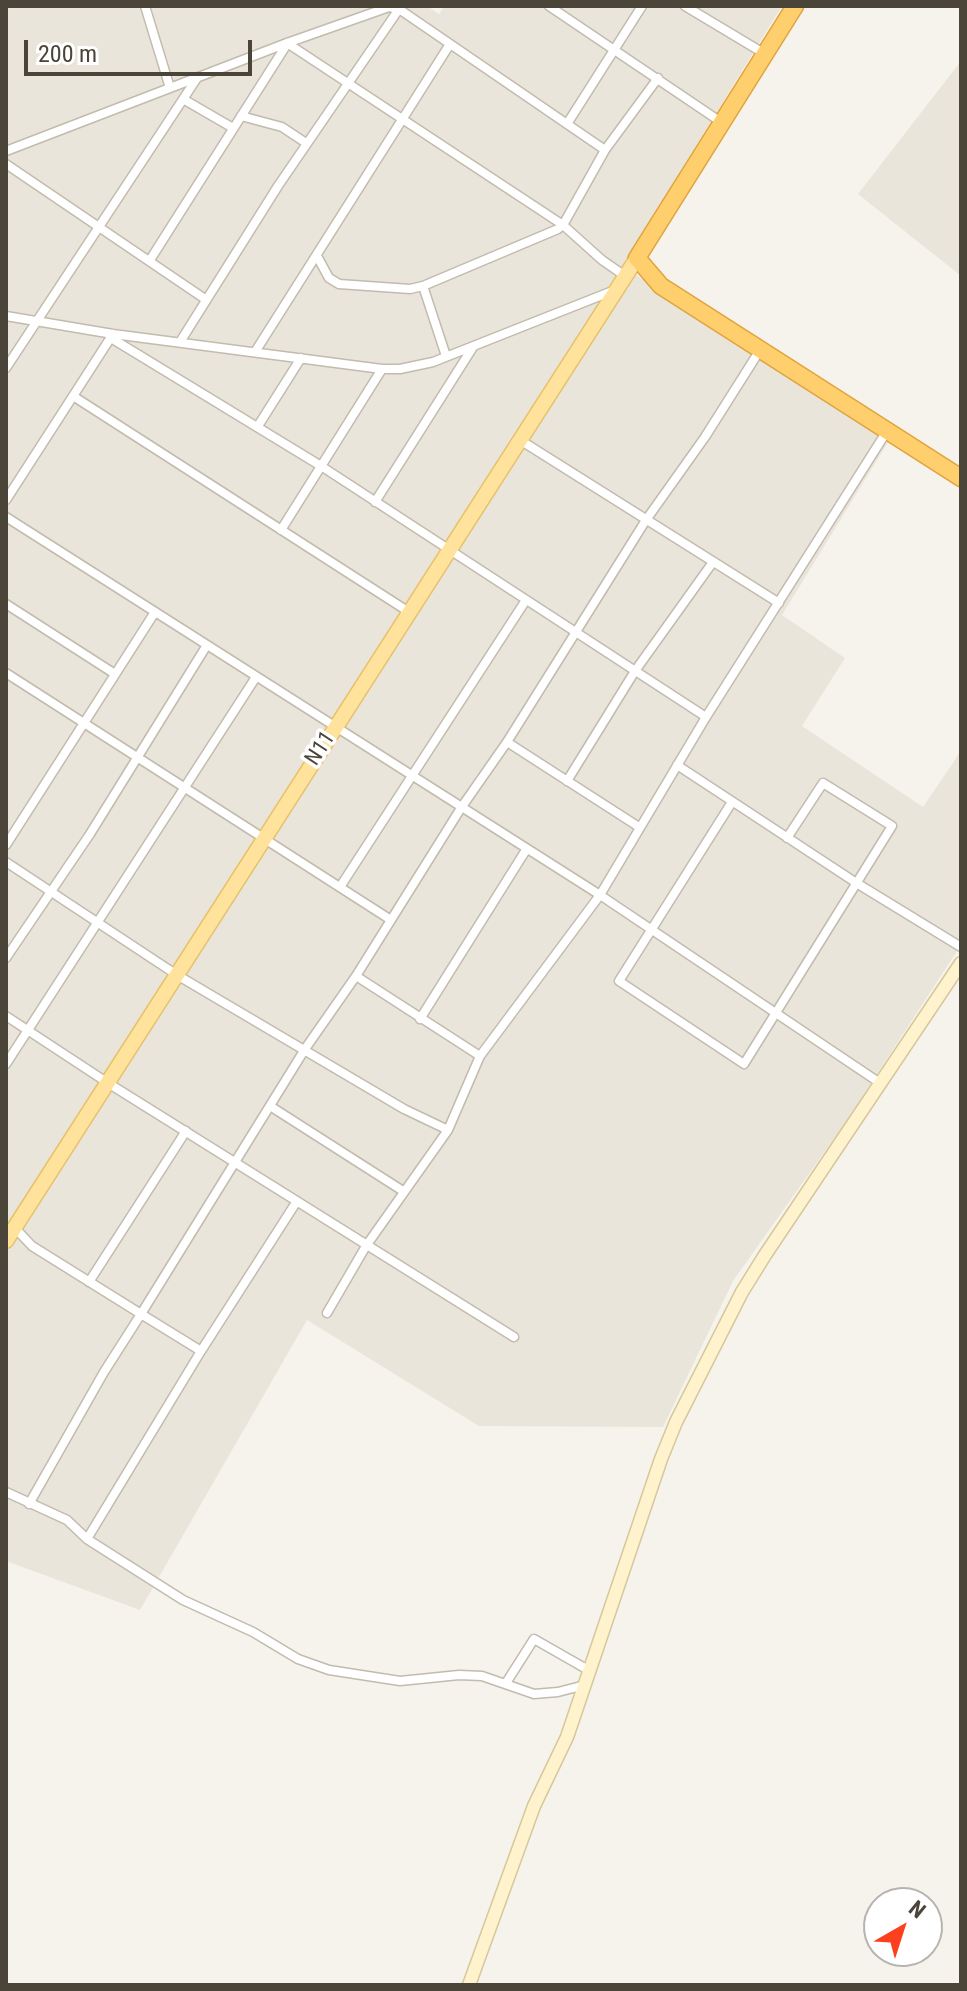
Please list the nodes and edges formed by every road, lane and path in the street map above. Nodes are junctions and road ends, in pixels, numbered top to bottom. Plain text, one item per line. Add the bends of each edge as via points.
1 (145, 6) edge
2 (549, 6) edge
3 (642, 6) edge
4 (685, 6) edge
5 (795, 6) edge
6 (399, 9) junction
7 (287, 43) junction
8 (450, 44) junction
9 (615, 49) junction
10 (765, 54) junction
11 (197, 78) junction
12 (658, 78) junction
13 (347, 82) junction
14 (170, 88) junction
15 (183, 99) junction
16 (241, 116) junction
17 (403, 119) junction
18 (721, 122) junction
19 (567, 124) junction
20 (233, 128) junction
21 (306, 143) junction
22 (605, 150) junction
23 (6, 151) edge
24 (6, 164) edge
25 (563, 225) junction
26 (99, 227) junction
27 (317, 256) junction
28 (637, 258) junction
29 (150, 260) junction
30 (625, 276) junction
31 (423, 286) junction
32 (616, 290) junction
33 (205, 299) junction
34 (6, 316) edge
35 (38, 320) junction
36 (112, 336) junction
37 (180, 342) junction
38 (473, 347) junction
39 (760, 349) junction
40 (255, 352) junction
41 (446, 356) junction
42 (301, 358) junction
43 (6, 368) edge
44 (382, 369) junction
45 (73, 396) junction
46 (258, 426) junction
47 (887, 431) junction
48 (520, 440) junction
49 (321, 466) junction
50 (961, 478) edge
51 (6, 500) edge
52 (375, 502) junction
53 (6, 517) edge
54 (646, 520) junction
55 (281, 530) junction
56 (448, 550) junction
57 (713, 562) junction
58 (526, 600) junction
59 (779, 603) junction
60 (6, 604) edge
61 (155, 612) junction
62 (409, 612) junction
63 (575, 632) junction
64 (207, 645) junction
65 (635, 671) junction
66 (6, 673) edge
67 (115, 674) junction
68 (256, 677) junction
69 (706, 717) junction
70 (84, 722) junction
71 (334, 728) junction
72 (507, 742) junction
73 (137, 756) junction
74 (677, 765) junction
75 (413, 777) junction
76 (567, 781) junction
77 (185, 787) junction
78 (732, 802) junction
79 (461, 808) junction
80 (639, 827) junction
81 (263, 838) junction
82 (787, 838) junction
83 (6, 845) edge
84 (526, 850) junction
85 (6, 862) edge
86 (858, 884) junction
87 (340, 887) junction
88 (51, 893) junction
89 (600, 895) junction
90 (391, 920) junction
91 (98, 922) junction
92 (651, 930) junction
93 (961, 947) edge
94 (9, 948) edge
95 (6, 958) edge
96 (961, 963) edge
97 (177, 975) junction
98 (356, 976) junction
99 (776, 1013) junction
100 (6, 1016) edge
101 (420, 1019) junction
102 (27, 1031) junction
103 (305, 1049) junction
104 (480, 1056) junction
105 (6, 1064) edge
106 (108, 1083) junction
107 (880, 1083) junction
108 (270, 1106) junction
109 (448, 1130) junction
110 (186, 1131) junction
111 (236, 1161) junction
112 (403, 1191) junction
113 (297, 1201) junction
114 (14, 1227) junction
115 (6, 1241) edge
116 (366, 1246) junction
117 (89, 1282) junction
118 (327, 1313) dead end
119 (141, 1314) junction
120 (514, 1337) dead end
121 (201, 1351) junction
122 (6, 1492) edge
123 (29, 1504) junction
124 (87, 1539) junction
125 (590, 1671) junction
126 (506, 1683) junction
127 (585, 1685) junction
128 (469, 1985) edge

1 - 14 street
2 - 9 street
3 - 9 street
4 - 10 street
5 - 10 highway
6 - 7 street via 389,7
6 - 8 street
6 - 13 street
7 - 11 street
7 - 13 street
7 - 16 street
8 - 17 street
8 - 19 street
9 - 12 street
9 - 19 street
10 - 18 highway
11 - 14 street
11 - 15 street
12 - 18 street
12 - 22 street
13 - 17 street
13 - 21 street
14 - 23 street
15 - 20 street
15 - 26 street
16 - 20 street
16 - 21 street via 282,127
17 - 25 street
17 - 27 street
18 - 28 highway
19 - 22 street
20 - 29 street
21 - 33 street
22 - 25 street
24 - 26 street
25 - 30 street
25 - 31 street
26 - 29 street
26 - 35 street
27 - 31 street via 329,278 339,284
27 - 40 street
28 - 30 main road, N11
28 - 39 highway via 661,286
29 - 33 street
30 - 32 main road, N11
31 - 41 street
32 - 38 street
32 - 48 main road, N11
33 - 37 street
34 - 35 street
35 - 36 street
35 - 43 street
36 - 37 street
36 - 45 street
36 - 46 street
37 - 40 street
38 - 41 street
38 - 52 street
39 - 47 highway
39 - 54 street
40 - 42 street
41 - 44 street via 411,368
42 - 44 street
42 - 46 street
44 - 49 street
45 - 51 street
45 - 55 street
46 - 49 street
47 - 50 highway
47 - 59 street
48 - 54 street
48 - 56 main road, N11
49 - 52 street
49 - 55 street
52 - 56 street
53 - 61 street
54 - 57 street
54 - 63 street
55 - 62 street
56 - 58 street
56 - 62 main road, N11
57 - 59 street
57 - 65 street
58 - 63 street
58 - 75 street
59 - 69 street
60 - 67 street
61 - 64 street
61 - 67 street
62 - 71 main road, N11
63 - 65 street
63 - 72 street
64 - 68 street
64 - 73 street
65 - 69 street
65 - 76 street
66 - 70 street
67 - 70 street
68 - 71 street
68 - 77 street
69 - 74 street
70 - 73 street
70 - 83 street
71 - 75 street
71 - 81 main road, N11
72 - 76 street
72 - 79 street
73 - 77 street
73 - 88 street
74 - 78 street
74 - 80 street
75 - 79 street
75 - 87 street
76 - 80 street
77 - 81 street
77 - 91 street
78 - 82 street
78 - 92 street
79 - 84 street
79 - 90 street
80 - 89 street
81 - 87 street
81 - 97 main road, N11
82 - 86 street
82 - 86 street via 823,783 892,826
84 - 89 street
84 - 101 street
85 - 88 street
86 - 93 street
86 - 99 street
87 - 90 street
88 - 91 street
88 - 94 street
89 - 92 street
89 - 104 street
90 - 98 street
91 - 97 street
91 - 102 street
92 - 99 street
92 - 99 street via 619,981 632,990 744,1064
94 - 95 street
96 - 107 street
97 - 103 street
97 - 106 main road, N11
98 - 101 street
98 - 103 street
99 - 107 street
100 - 102 street
101 - 104 street
102 - 105 street
102 - 106 street
103 - 108 street
103 - 109 street
104 - 109 street
106 - 110 street
106 - 114 main road, N11
107 - 125 street via 760,1262 682,1410
108 - 111 street
108 - 112 street
109 - 112 street
110 - 111 street
110 - 117 street
111 - 113 street
111 - 119 street
112 - 116 street
113 - 116 street
113 - 121 street
114 - 115 main road, N11
114 - 117 street via 32,1246
116 - 118 street
116 - 120 street
117 - 119 street
119 - 121 street
119 - 123 street
121 - 124 street
122 - 123 street
123 - 124 street via 67,1520
124 - 126 street via 183,1600 329,1670 400,1681 459,1675
125 - 126 street via 534,1639
125 - 127 street
126 - 127 street via 534,1694
127 - 128 street

